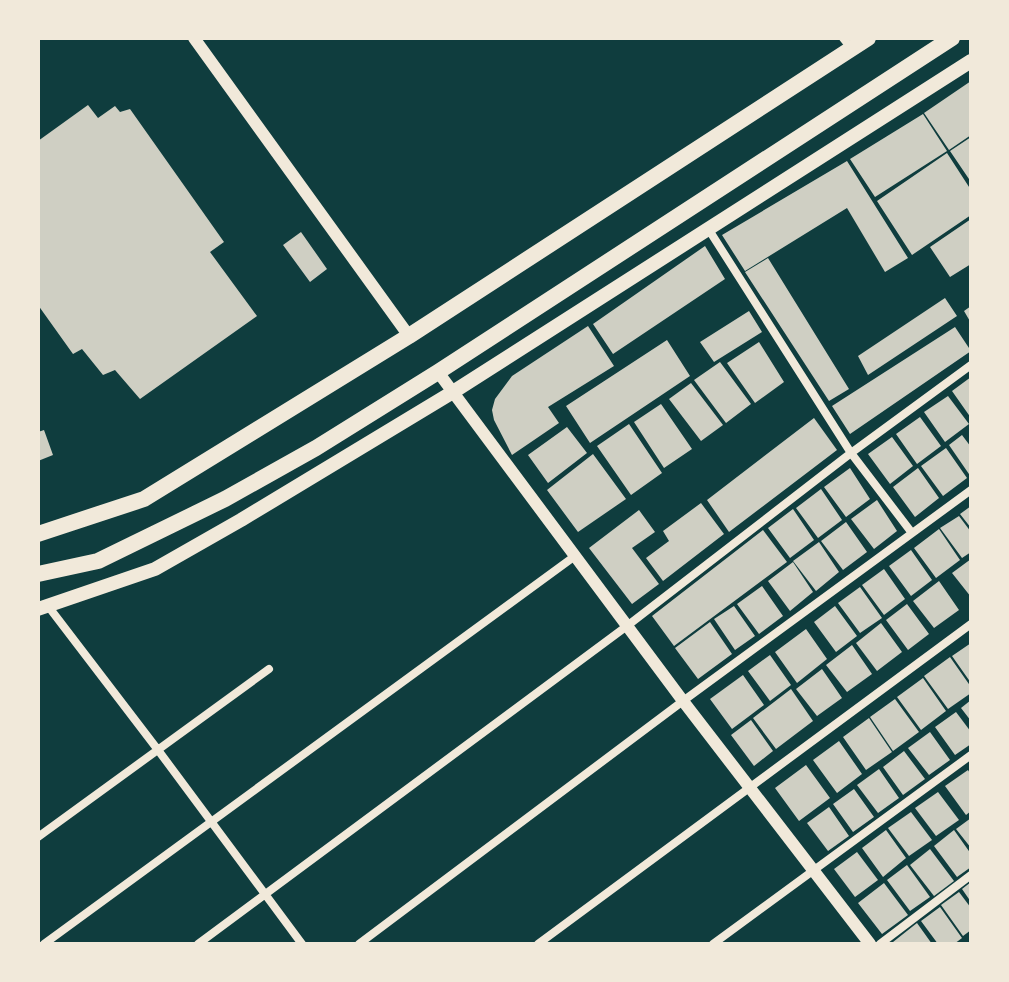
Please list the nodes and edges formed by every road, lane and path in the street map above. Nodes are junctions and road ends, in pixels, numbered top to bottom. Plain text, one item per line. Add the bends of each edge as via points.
1 (194, 38) edge
2 (868, 38) edge
3 (952, 38) edge
4 (847, 43) edge
5 (971, 61) edge
6 (709, 230) junction
7 (409, 336) junction
8 (971, 365) edge
9 (438, 372) junction
10 (453, 392) junction
11 (851, 453) junction
12 (971, 490) edge
13 (912, 533) junction
14 (38, 534) edge
15 (575, 556) junction
16 (38, 574) edge
17 (43, 608) edge
18 (971, 624) edge
19 (627, 626) junction
20 (269, 669) dead end
21 (683, 701) junction
22 (158, 750) junction
23 (971, 755) edge
24 (750, 787) junction
25 (212, 821) junction
26 (38, 837) edge
27 (814, 869) junction
28 (971, 875) edge
29 (265, 894) junction
30 (44, 944) edge
31 (198, 944) edge
32 (302, 944) edge
33 (359, 944) edge
34 (538, 944) edge
35 (713, 944) edge
36 (870, 944) edge
37 (880, 944) edge

1 - 7 street
2 - 4 highway
3 - 9 highway
4 - 7 highway
5 - 6 main road
6 - 10 main road
6 - 11 street
7 - 14 highway via 144,499
8 - 11 street
9 - 10 street
9 - 16 highway via 225,499 98,561
10 - 15 street
10 - 17 main road via 155,569
11 - 13 street
11 - 19 street
12 - 13 street
13 - 21 street
15 - 19 street
15 - 25 street
17 - 22 street
18 - 24 street
19 - 21 street
19 - 29 street
20 - 22 street
21 - 24 street
21 - 33 street
22 - 25 street
22 - 26 street
23 - 27 street
24 - 27 street
24 - 34 street
25 - 29 street
25 - 30 street
27 - 35 street
27 - 36 street
28 - 37 street
29 - 31 street
29 - 32 street

